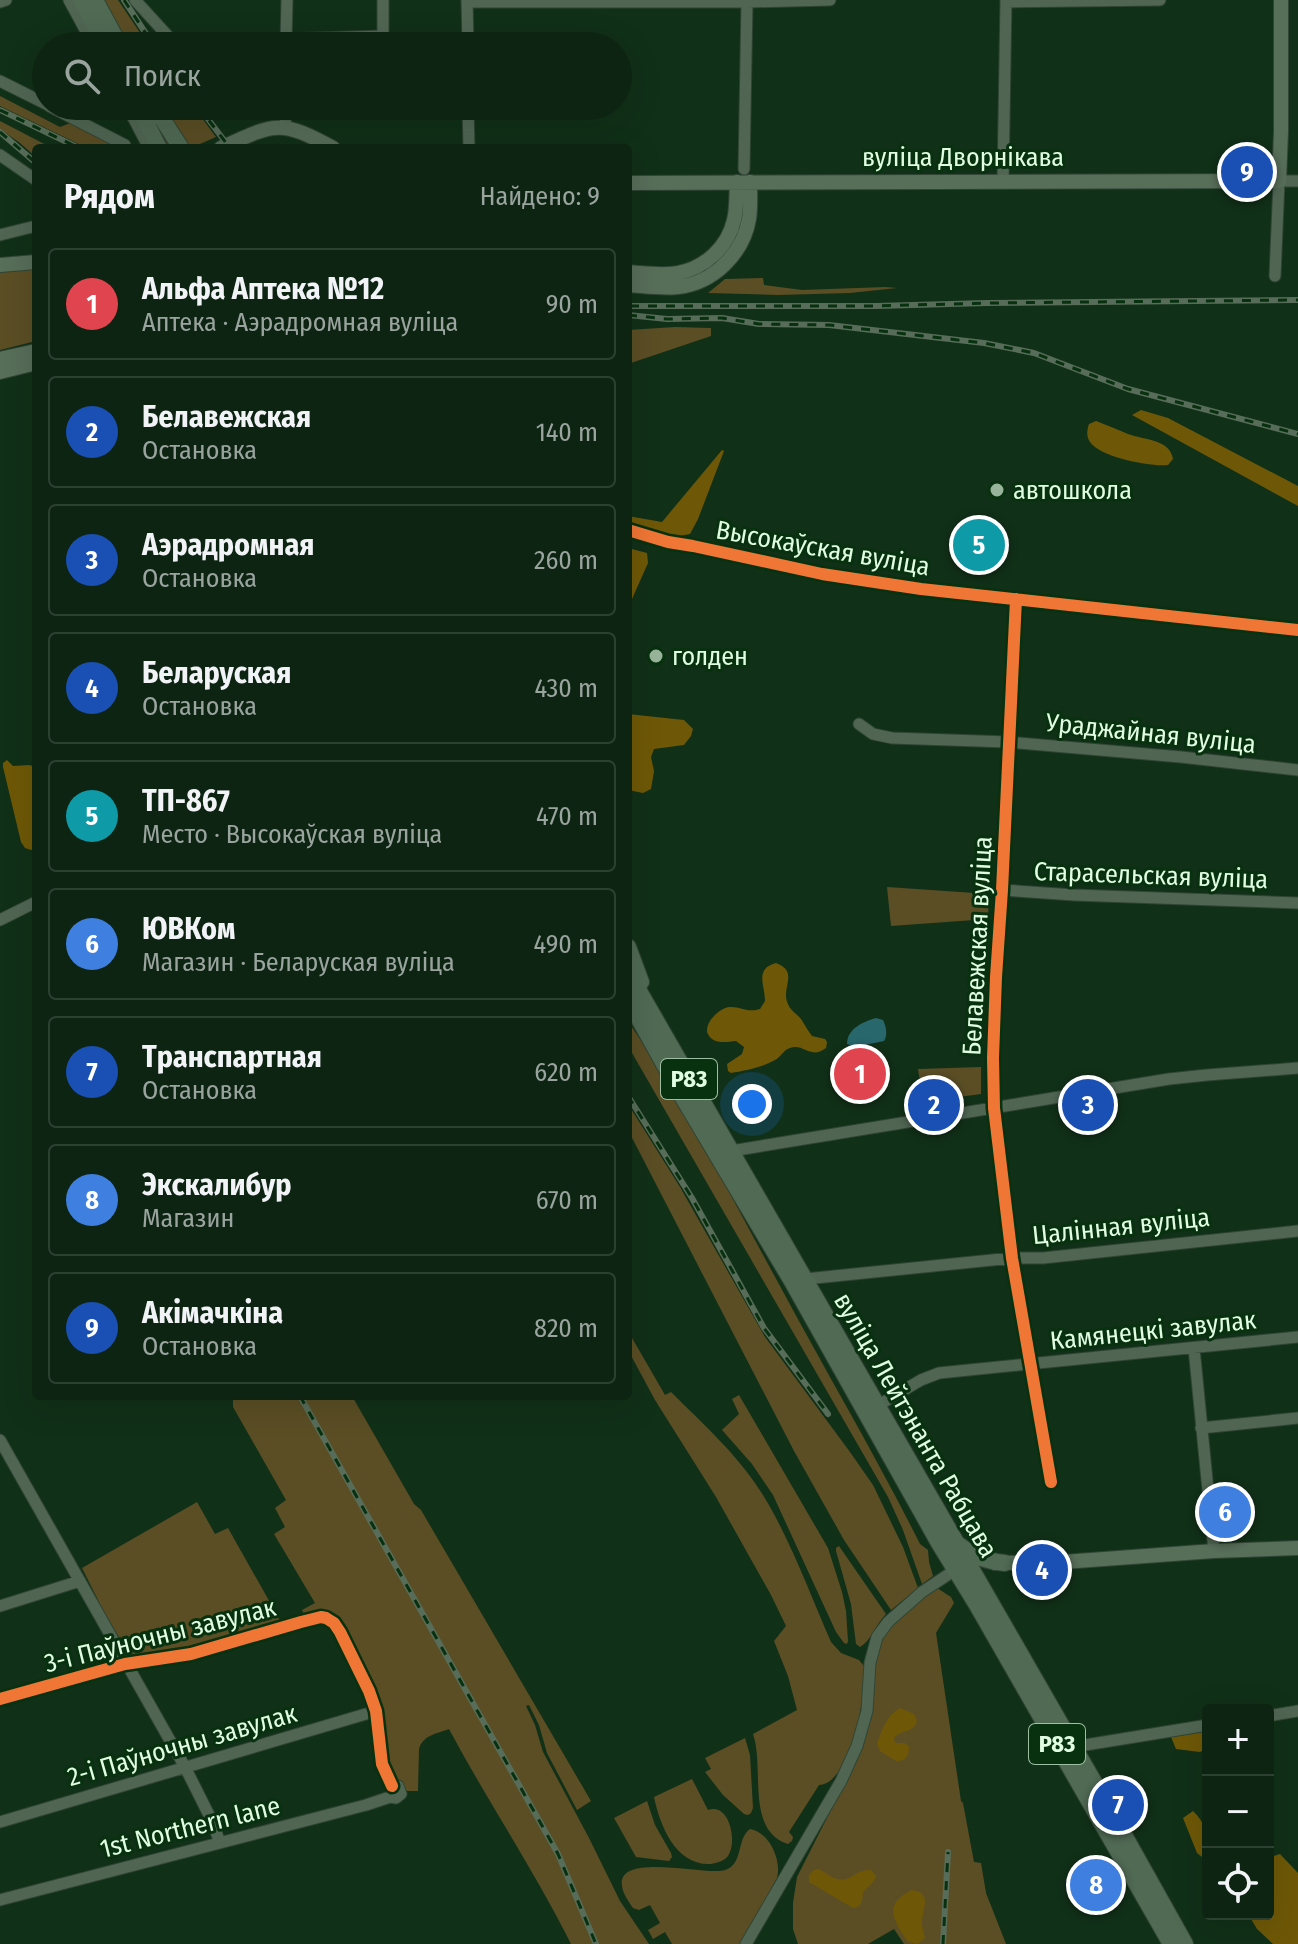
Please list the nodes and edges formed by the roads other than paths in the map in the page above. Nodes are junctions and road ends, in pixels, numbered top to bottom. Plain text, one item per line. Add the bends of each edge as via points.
1 (69, 0) edge
2 (81, 0) edge
3 (95, 0) edge
4 (135, 0) edge
5 (287, 0) edge
6 (383, 0) edge
7 (830, 0) edge
8 (1160, 0) edge
9 (1281, 0) edge
10 (467, 1) edge
11 (1006, 1) edge
12 (747, 2) junction
13 (86, 32) edge
14 (98, 32) edge
15 (112, 32) edge
16 (164, 32) edge
17 (286, 32) edge
18 (383, 32) edge
19 (468, 32) edge
20 (0, 81) edge
21 (32, 97) edge
22 (77, 120) edge
23 (134, 120) edge
24 (145, 120) edge
25 (163, 120) edge
26 (285, 120) edge
27 (468, 120) edge
28 (285, 128) junction
29 (123, 144) edge
30 (147, 144) edge
31 (157, 144) edge
32 (178, 144) edge
33 (230, 144) edge
34 (326, 144) edge
35 (469, 144) edge
36 (0, 155) edge
37 (32, 177) edge
38 (744, 178) junction
39 (1003, 181) junction
40 (1279, 181) junction
41 (1298, 181) edge
42 (632, 183) edge
43 (742, 220) junction
44 (32, 227) edge
45 (0, 235) edge
46 (32, 262) edge
47 (0, 265) edge
48 (632, 272) edge
49 (1275, 276) dead end
50 (632, 285) edge
51 (32, 352) edge
52 (0, 359) edge
53 (32, 364) edge
54 (0, 372) edge
55 (632, 531) edge
56 (1016, 599) junction
57 (1298, 630) edge
58 (859, 724) dead end
59 (1008, 742) junction
60 (1298, 770) edge
61 (1002, 890) junction
62 (1298, 903) edge
63 (32, 904) edge
64 (0, 920) edge
65 (632, 958) edge
66 (632, 979) edge
67 (632, 1007) edge
68 (647, 1007) junction
69 (632, 1014) edge
70 (644, 1030) junction
71 (1298, 1068) edge
72 (994, 1108) junction
73 (724, 1153) junction
74 (1298, 1231) edge
75 (1012, 1258) junction
76 (805, 1279) junction
77 (1298, 1337) edge
78 (1194, 1348) junction
79 (1029, 1364) junction
80 (877, 1406) junction
81 (1298, 1418) edge
82 (1201, 1428) junction
83 (2, 1448) edge
84 (1051, 1482) dead end
85 (956, 1541) junction
86 (1298, 1548) edge
87 (1214, 1551) junction
88 (1005, 1563) junction
89 (962, 1567) junction
90 (80, 1581) junction
91 (989, 1599) junction
92 (0, 1606) edge
93 (125, 1664) junction
94 (0, 1699) edge
95 (376, 1711) junction
96 (1298, 1711) edge
97 (1274, 1715) edge
98 (1202, 1726) edge
99 (1073, 1747) junction
100 (185, 1767) junction
101 (0, 1822) edge
102 (220, 1843) junction
103 (0, 1900) edge
104 (746, 1944) edge
105 (1171, 1944) edge
106 (1185, 1944) edge

1 - 13 street
2 - 14 highway
3 - 15 highway
4 - 16 street
5 - 17 street
6 - 18 street
7 - 12 street
8 - 11 street
9 - 40 main road
10 - 12 street
10 - 19 street
11 - 39 street
12 - 38 street
20 - 21 street
22 - 29 street
23 - 30 street
24 - 31 highway
25 - 32 highway
26 - 28 street
27 - 35 street
28 - 33 main road via 262,129
28 - 34 main road
36 - 37 street
38 - 39 main road, вуліца Дворнікава
38 - 42 main road, вуліца Дворнікава
38 - 43 main road
39 - 40 main road, вуліца Дворнікава
40 - 41 street, вуліца Дворнікава
40 - 49 street
43 - 48 main road via 702,264 676,273
43 - 50 main road via 738,249 705,279 678,287
44 - 45 street
46 - 47 main road
51 - 52 main road
53 - 54 main road
55 - 56 street, Высокаўская вуліца via 822,574
56 - 57 street, Высокаўская вуліца
56 - 59 street, Белавежская вуліца
58 - 59 street, Ураджайная вуліца via 892,738
59 - 60 street, Ураджайная вуліца
59 - 61 street, Белавежская вуліца
61 - 62 street, Старасельская вуліца
61 - 72 street, Белавежская вуліца
63 - 64 street
65 - 68 highway
66 - 68 highway, вуліца Лейтэнанта Рабцава / Р83
67 - 70 highway, вуліца Лейтэнанта Рабцава / Р83
68 - 73 highway, вуліца Лейтэнанта Рабцава / Р83
69 - 70 highway
70 - 73 highway, вуліца Лейтэнанта Рабцава / Р83
71 - 72 street via 1169,1079
72 - 73 street
72 - 75 street, Белавежская вуліца
73 - 76 highway, вуліца Лейтэнанта Рабцава / Р83
73 - 89 highway, вуліца Лейтэнанта Рабцава / Р83 via 793,1283
74 - 75 street, Цалінная вуліца
75 - 76 street, Цалінная вуліца
75 - 79 street, Белавежская вуліца
76 - 80 highway, вуліца Лейтэнанта Рабцава / Р83
77 - 78 street, Камянецкі завулак
78 - 79 street, Камянецкі завулак
78 - 82 street
79 - 80 street, Камянецкі завулак via 939,1373
79 - 84 street, Белавежская вуліца
80 - 85 highway, вуліца Лейтэнанта Рабцава / Р83
81 - 82 street
82 - 87 street
83 - 90 street
85 - 88 highway via 986,1561
85 - 89 highway, вуліца Лейтэнанта Рабцава / Р83
86 - 87 main road
87 - 88 main road
88 - 89 main road
88 - 91 highway via 988,1576
89 - 91 highway, вуліца Лейтэнанта Рабцава / Р83
89 - 104 street, вуліца Лейтэнанта Рабцава via 922,1592 877,1637 867,1711 850,1762
89 - 105 highway, вуліца Лейтэнанта Рабцава / Р83
90 - 92 street
90 - 93 street
91 - 99 highway, вуліца Лейтэнанта Рабцава / Р83
93 - 94 street, 3-і Паўночны завулак
93 - 95 street, 3-і Паўночны завулак via 191,1654 321,1617 337,1627
93 - 100 street
95 - 100 street, 2-і Паўночны завулак
95 - 102 street, 1st Northern lane via 391,1791 385,1800
96 - 97 street
98 - 99 street
99 - 106 highway, вуліца Лейтэнанта Рабцава / Р83
100 - 101 street, 2-і Паўночны завулак
100 - 102 street
102 - 103 street, 1st Northern lane

